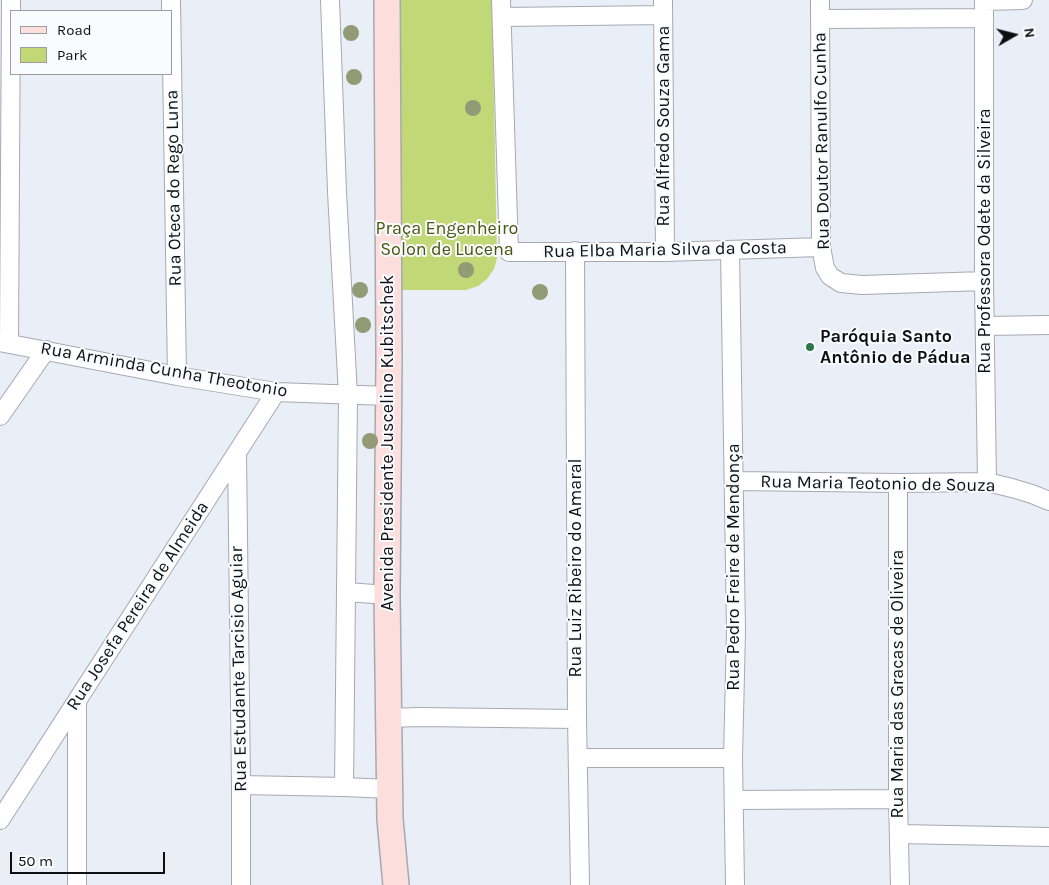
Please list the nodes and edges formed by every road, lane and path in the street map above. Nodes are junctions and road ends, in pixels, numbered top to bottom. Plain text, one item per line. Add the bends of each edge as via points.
1 (172, 0) edge
2 (330, 0) edge
3 (387, 0) edge
4 (820, 0) edge
5 (1023, 0) edge
6 (984, 6) edge
7 (663, 8) edge
8 (502, 9) edge
9 (821, 19) junction
10 (10, 49) edge
11 (821, 247) junction
12 (730, 250) junction
13 (575, 252) junction
14 (665, 252) junction
15 (984, 281) junction
16 (1049, 325) edge
17 (985, 326) junction
18 (4, 343) edge
19 (46, 350) junction
20 (177, 376) junction
21 (276, 392) junction
22 (348, 395) junction
23 (388, 396) junction
24 (0, 416) edge
25 (237, 452) junction
26 (734, 481) junction
27 (987, 482) junction
28 (898, 483) junction
29 (1049, 501) edge
30 (347, 592) junction
31 (387, 595) junction
32 (77, 700) junction
33 (388, 718) junction
34 (577, 719) junction
35 (578, 758) junction
36 (733, 758) junction
37 (241, 785) junction
38 (344, 787) junction
39 (390, 789) junction
40 (898, 799) junction
41 (734, 800) junction
42 (0, 820) edge
43 (898, 834) junction
44 (1049, 837) edge
45 (394, 856) junction
46 (77, 885) edge
47 (241, 885) edge
48 (384, 885) edge
49 (396, 885) edge
50 (580, 885) edge
51 (735, 885) edge
52 (900, 885) edge

1 - 20 street, Rua Oteca do Rego Luna
2 - 22 street
3 - 23 main road, Avenida Presidente Juscelino Kubitschek
4 - 9 street, Rua Doutor Ranulfo Cunha
5 - 6 street
6 - 9 street
6 - 15 street, Rua Professora Odete da Silveira
7 - 8 street
7 - 14 street, Rua Alfredo Souza Gama
8 - 13 street, Rua Elba Maria Silva da Costa via 509,252
9 - 11 street, Rua Doutor Ranulfo Cunha
10 - 18 street
11 - 12 street, Rua Elba Maria Silva da Costa
11 - 15 street, Rua Doutor Ranulfo Cunha via 825,268 841,283
12 - 14 street, Rua Elba Maria Silva da Costa
12 - 26 street, Rua Pedro Freire de Mendonça
13 - 14 street, Rua Elba Maria Silva da Costa
13 - 34 street, Rua Luiz Ribeiro do Amaral
15 - 17 street, Rua Professora Odete da Silveira
16 - 17 street
17 - 27 street, Rua Professora Odete da Silveira
18 - 19 street, Rua Arminda Cunha Theotonio
19 - 20 street, Rua Arminda Cunha Theotonio
19 - 24 street
20 - 21 street, Rua Arminda Cunha Theotonio
21 - 22 street, Rua Arminda Cunha Theotonio
21 - 25 street, Rua Josefa Pereira de Almeida
22 - 23 street, Rua Arminda Cunha Theotonio
22 - 30 street
23 - 31 main road, Avenida Presidente Juscelino Kubitschek
25 - 32 street, Rua Josefa Pereira de Almeida
25 - 37 street, Rua Estudante Tarcisio Aguiar
26 - 28 street, Rua Maria Teotonio de Souza
26 - 36 street, Rua Pedro Freire de Mendonça via 736,631
27 - 28 street, Rua Maria Teotonio de Souza
27 - 29 street, Rua Maria Teotonio de Souza
28 - 40 street, Rua Maria das Gracas de Oliveira
30 - 31 street
30 - 38 street
31 - 33 main road, Avenida Presidente Juscelino Kubitschek
32 - 42 street, Rua Josefa Pereira de Almeida
32 - 46 street
33 - 34 street
33 - 39 main road, Avenida Presidente Juscelino Kubitschek
34 - 35 street, Rua Luiz Ribeiro do Amaral
35 - 36 street
35 - 50 street, Rua Luiz Ribeiro do Amaral
36 - 41 street, Rua Pedro Freire de Mendonça
37 - 38 street
37 - 47 street, Rua Estudante Tarcisio Aguiar
38 - 39 street
39 - 45 main road, Avenida Presidente Juscelino Kubitschek
40 - 41 street
40 - 43 street, Rua Maria das Gracas de Oliveira
41 - 51 street, Rua Pedro Freire de Mendonça
43 - 44 street
43 - 52 street, Rua Maria das Gracas de Oliveira
45 - 48 main road
45 - 49 main road, Avenida Presidente Juscelino Kubitschek

